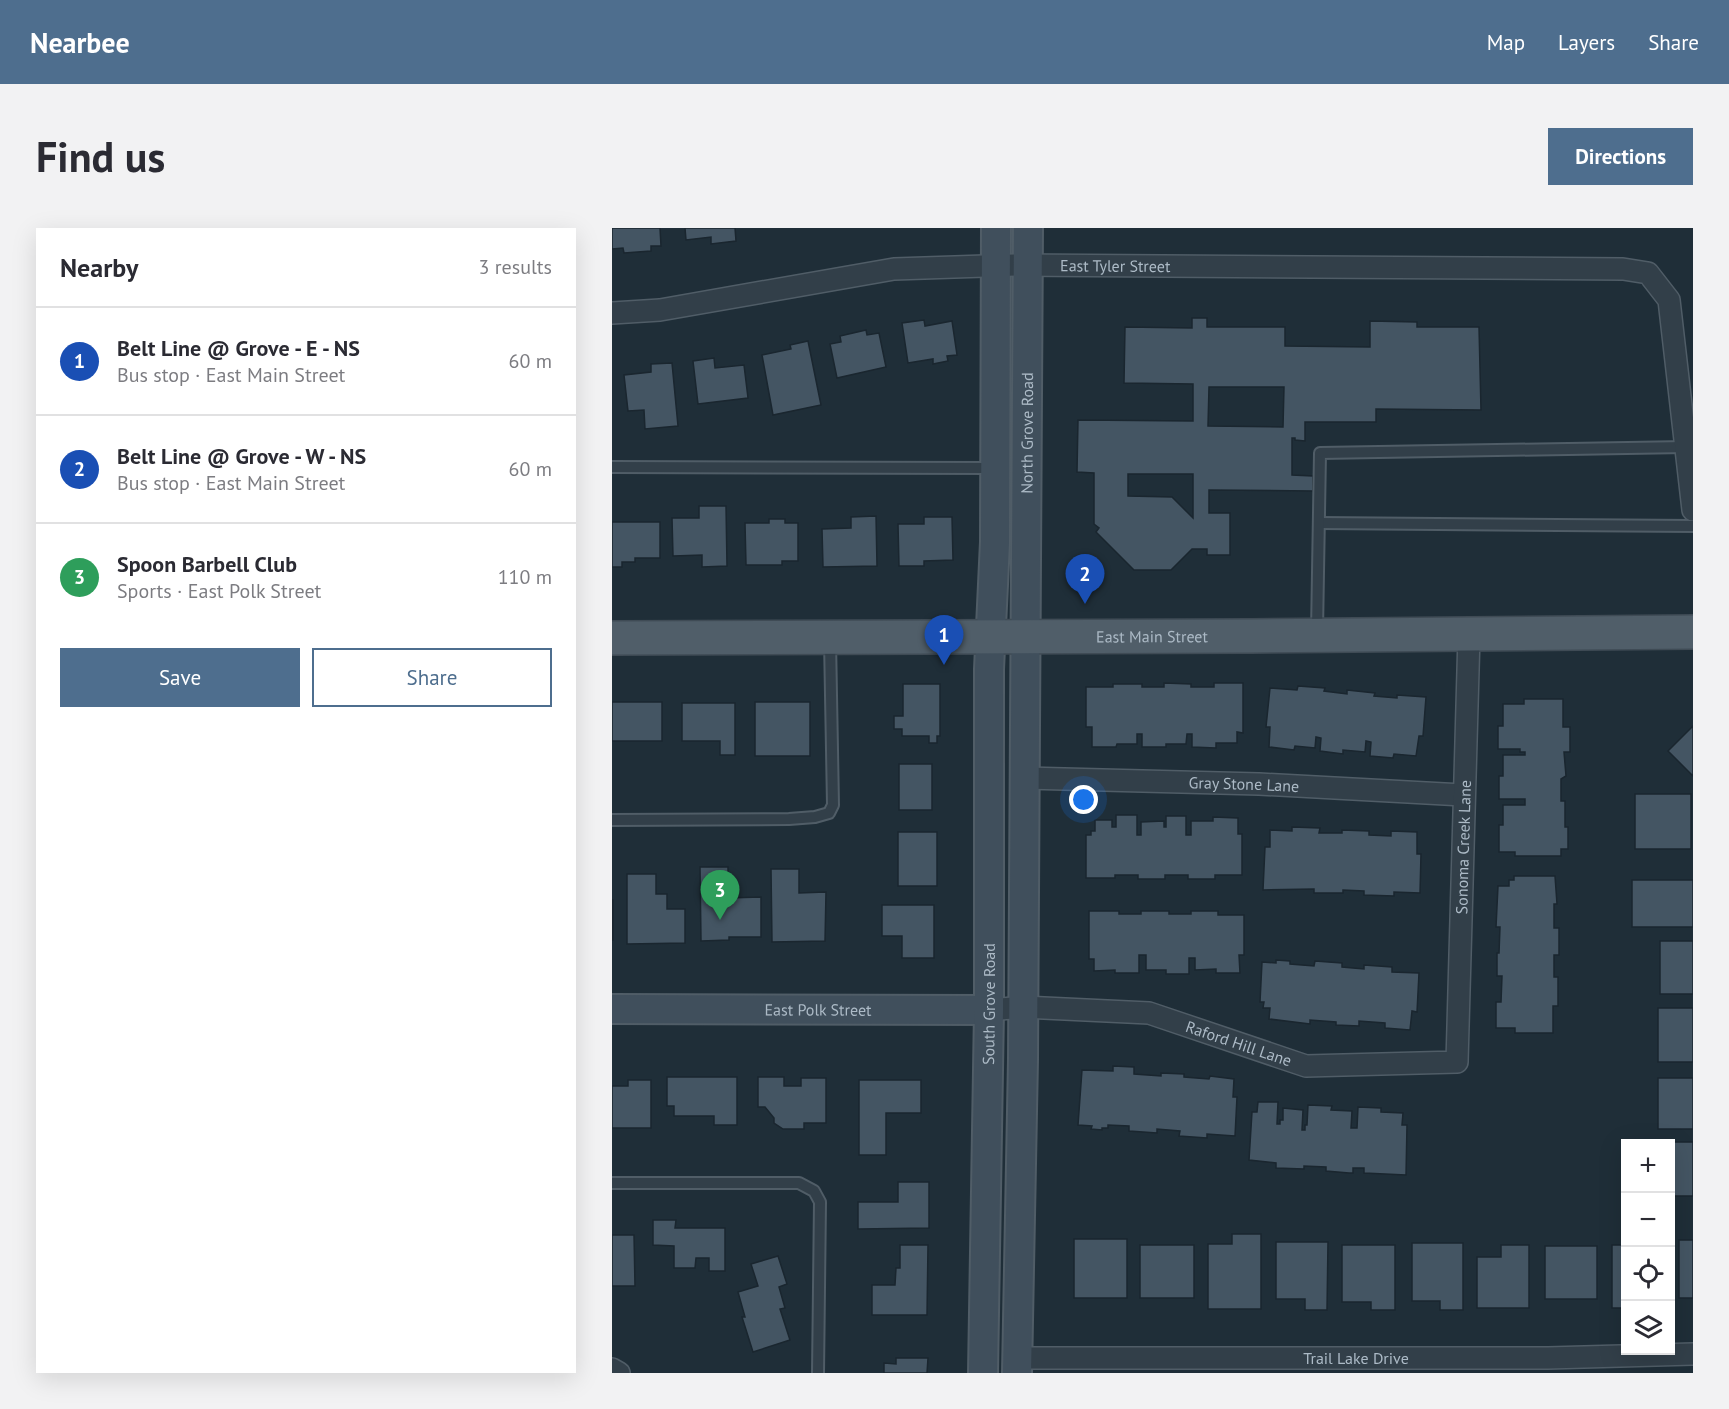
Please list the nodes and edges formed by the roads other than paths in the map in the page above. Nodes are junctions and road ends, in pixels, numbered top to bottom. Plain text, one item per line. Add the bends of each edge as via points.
1 (996, 228) edge
2 (1028, 228) edge
3 (1028, 265) junction
4 (996, 266) junction
5 (612, 313) edge
6 (1686, 447) junction
7 (612, 468) edge
8 (995, 468) junction
9 (1693, 510) edge
10 (1319, 523) junction
11 (1693, 526) edge
12 (1693, 632) edge
13 (1469, 634) junction
14 (991, 636) junction
15 (1026, 636) junction
16 (1317, 636) junction
17 (830, 637) junction
18 (612, 638) edge
19 (1025, 778) junction
20 (1463, 795) junction
21 (612, 820) edge
22 (1023, 1007) junction
23 (612, 1009) edge
24 (989, 1010) junction
25 (1457, 1062) joint
26 (612, 1183) edge
27 (1693, 1354) edge
28 (1017, 1366) edge
29 (612, 1369) edge
30 (619, 1373) edge
31 (818, 1373) edge
32 (983, 1373) edge

1 - 4 main road, North Grove Road
2 - 3 main road, North Grove Road
3 - 4 street, East Tyler Street
3 - 6 street, East Tyler Street via 1623,268 1648,273 1669,300
3 - 15 main road, North Grove Road
4 - 5 street, East Tyler Street via 894,269 660,310
4 - 8 main road, North Grove Road
6 - 9 street, East Tyler Street
6 - 10 lane via 1320,453
7 - 8 lane
8 - 14 main road, North Grove Road
10 - 11 lane
10 - 16 lane
12 - 13 main road, East Main Street
13 - 16 main road, East Main Street
13 - 20 street, Sonoma Creek Lane
14 - 15 main road, East Main Street
14 - 17 main road, East Main Street
14 - 24 main road, South Grove Road
15 - 16 main road, East Main Street
15 - 19 main road, South Grove Road
17 - 18 main road, East Main Street
17 - 21 lane via 833,805 829,813 789,819
19 - 20 street, Gray Stone Lane via 1259,784
19 - 22 main road, South Grove Road
20 - 25 street, Sonoma Creek Lane
22 - 24 street, East Polk Street
22 - 25 street, Raford Hill Lane via 1149,1013 1306,1066
22 - 28 main road, South Grove Road
23 - 24 main road, East Polk Street
24 - 32 main road, South Grove Road
26 - 31 lane via 799,1183 814,1191 820,1202
27 - 28 street, Trail Lake Drive
29 - 30 street

